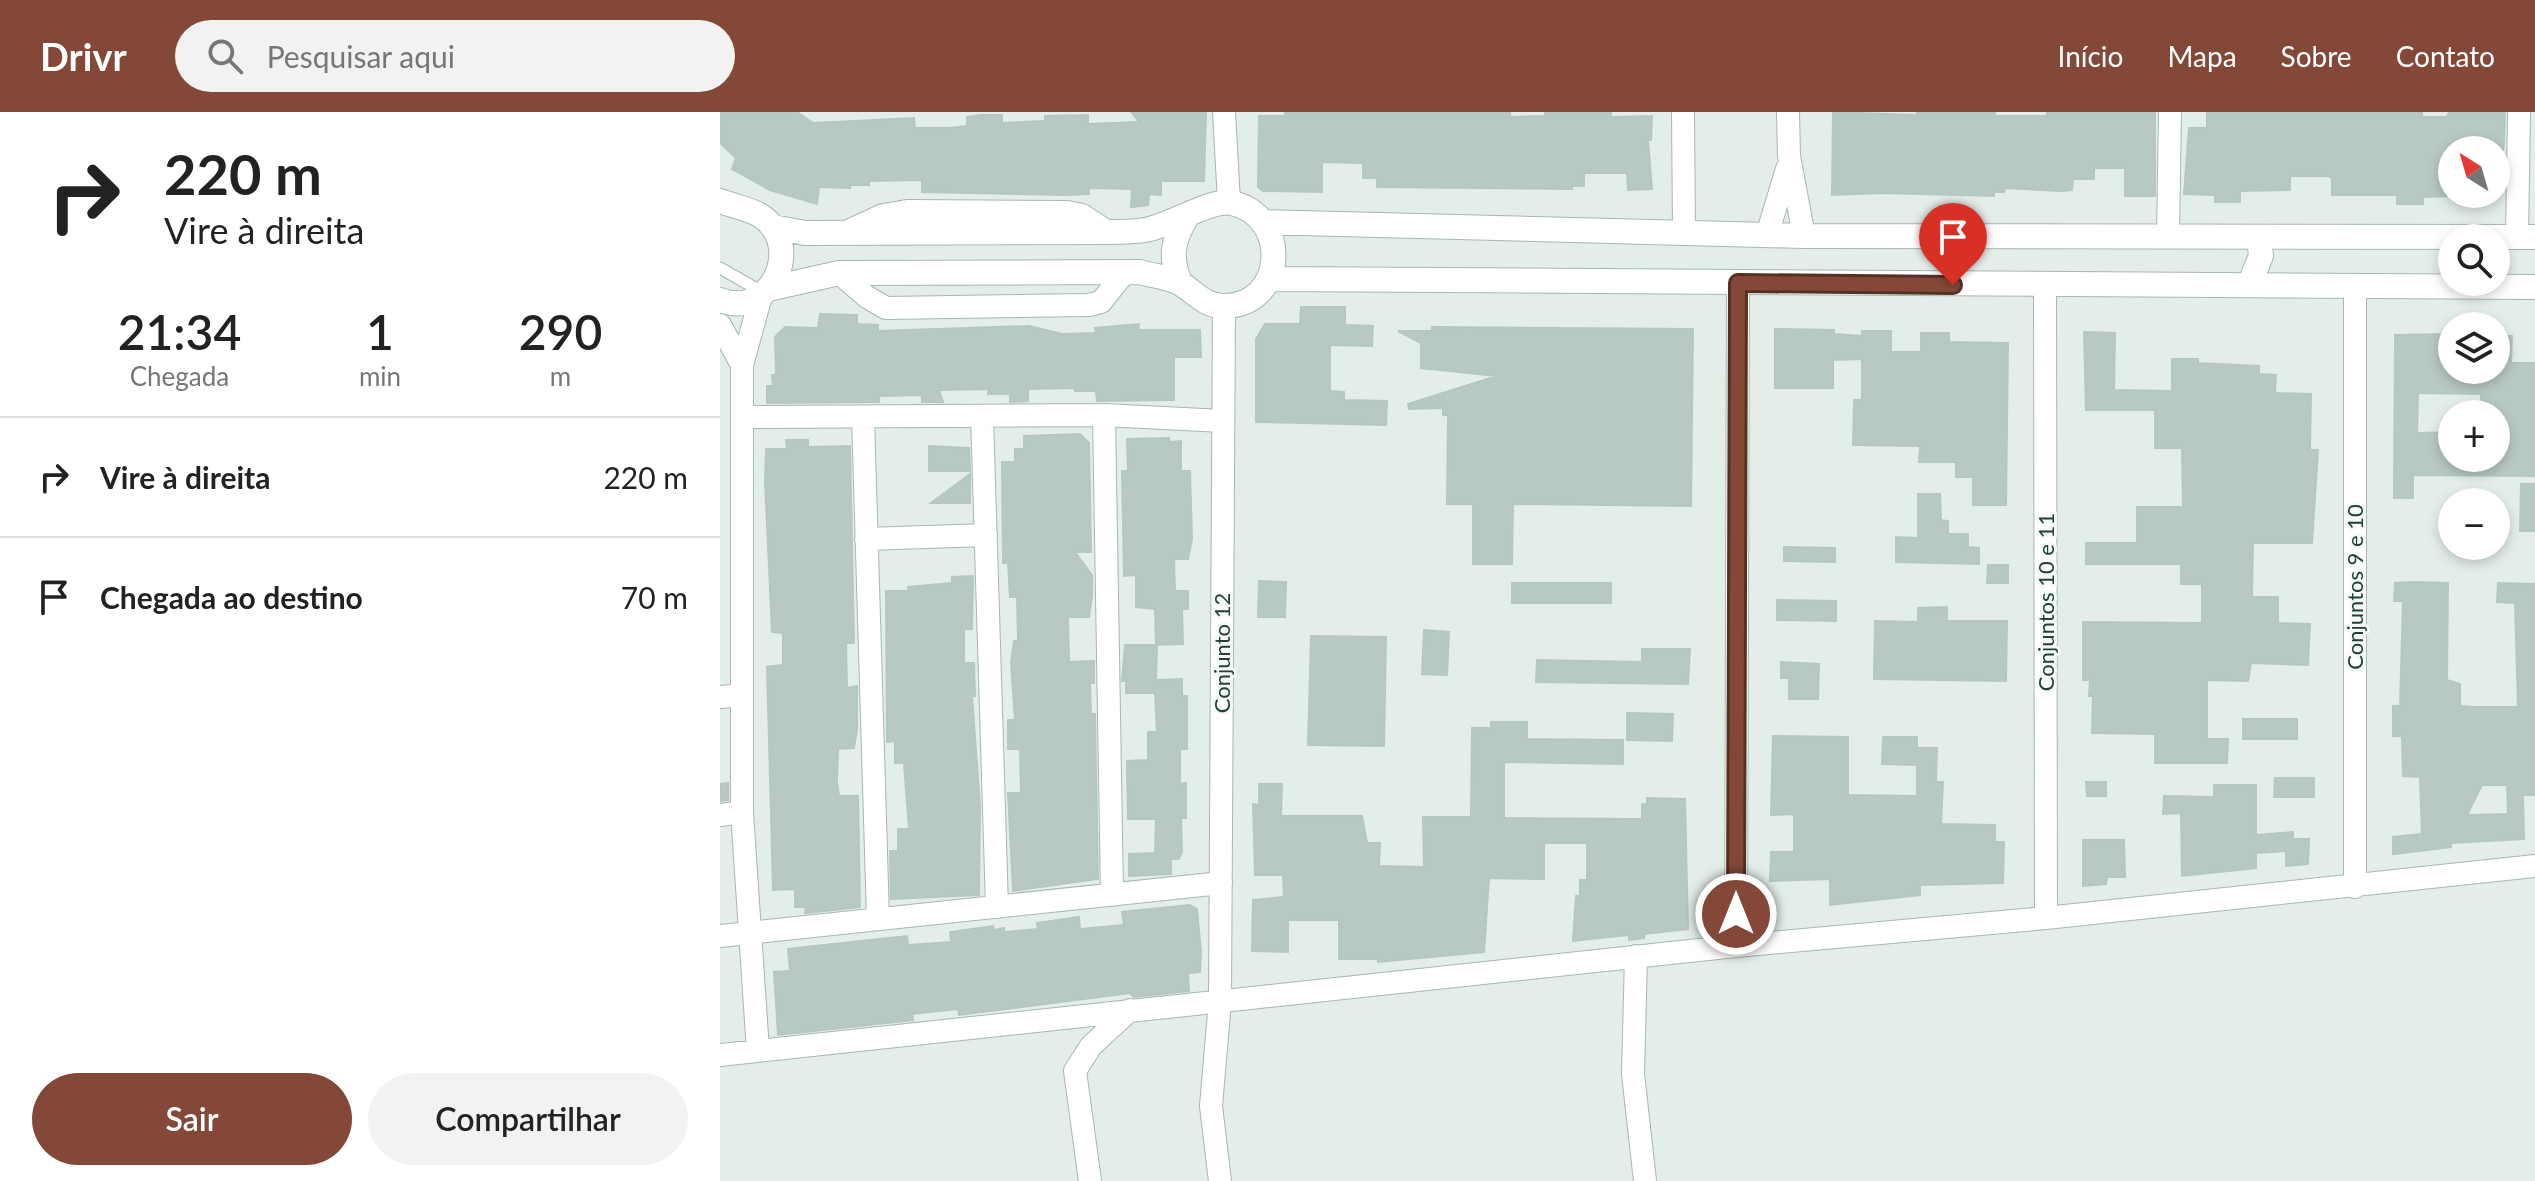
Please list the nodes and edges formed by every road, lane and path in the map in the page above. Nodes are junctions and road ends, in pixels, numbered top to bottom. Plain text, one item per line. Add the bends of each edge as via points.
1 (1224, 112) edge
2 (1683, 112) edge
3 (1788, 112) edge
4 (2170, 112) edge
5 (2519, 112) edge
6 (1789, 156) junction
7 (1229, 202) junction
8 (727, 207) edge
9 (1186, 218) junction
10 (1265, 222) junction
11 (773, 227) junction
12 (1684, 232) junction
13 (1767, 235) junction
14 (1804, 236) junction
15 (2168, 237) junction
16 (2526, 237) edge
17 (2259, 238) junction
18 (720, 268) edge
19 (1125, 272) junction
20 (839, 273) junction
21 (1269, 279) junction
22 (1180, 283) junction
23 (1738, 283) junction
24 (2045, 285) junction
25 (2249, 285) junction
26 (2355, 287) junction
27 (2535, 287) edge
28 (764, 293) junction
29 (720, 300) edge
30 (1224, 306) junction
31 (720, 325) edge
32 (742, 365) junction
33 (1104, 415) junction
34 (982, 416) junction
35 (742, 417) junction
36 (863, 417) junction
37 (1223, 421) junction
38 (986, 535) junction
39 (866, 539) junction
40 (731, 571) edge
41 (731, 696) edge
42 (731, 814) edge
43 (2535, 866) edge
44 (1221, 883) junction
45 (2355, 887) junction
46 (1112, 895) junction
47 (997, 907) junction
48 (2046, 918) junction
49 (878, 919) junction
50 (750, 933) junction
51 (720, 936) edge
52 (1736, 946) junction
53 (1636, 956) junction
54 (1220, 1001) junction
55 (1130, 1010) junction
56 (758, 1051) junction
57 (720, 1055) edge
58 (1090, 1181) edge
59 (1220, 1181) edge
60 (1645, 1181) edge

1 - 7 street
2 - 12 street
3 - 6 street
4 - 15 street
5 - 16 street
6 - 13 street
6 - 14 street
7 - 9 street via 1214,203
7 - 10 street via 1249,208
8 - 11 street via 760,215
9 - 11 street via 1145,230 1108,232 805,233
9 - 22 street via 1174,238 1172,261
10 - 12 street
10 - 21 street via 1274,240
11 - 28 street via 780,239 781,266
12 - 13 street
13 - 14 street
14 - 15 street
15 - 17 street
16 - 17 street
17 - 25 street via 2261,256
18 - 28 lane
19 - 20 street
19 - 20 street via 1101,302 1089,305 886,308
19 - 22 street
20 - 28 street
21 - 23 street
21 - 30 street via 1251,299
22 - 30 street via 1199,300
23 - 24 street
23 - 52 street
24 - 25 street
24 - 48 street, Conjuntos 10 e 11
25 - 26 street
26 - 27 street
26 - 45 street, Conjuntos 9 e 10
28 - 29 street via 744,302
28 - 32 street
30 - 37 street, Conjunto 12
31 - 32 street
32 - 35 street
33 - 34 street
33 - 37 street
33 - 46 street
34 - 36 street
34 - 38 street
35 - 36 street
35 - 40 street
36 - 39 street
37 - 44 street, Conjunto 12
38 - 39 street
38 - 47 street
39 - 49 street
40 - 41 street
41 - 42 street
42 - 50 street
43 - 45 street
44 - 46 street
44 - 54 street, Conjunto 12
45 - 48 street
46 - 47 street
47 - 49 street
48 - 52 street
49 - 50 street
50 - 51 street
50 - 56 street
52 - 53 street
53 - 54 street
53 - 60 street via 1633,1074
54 - 55 street
54 - 59 street, Conjunto 12 via 1211,1106
55 - 56 street
55 - 58 street via 1091,1046 1075,1071
56 - 57 street

